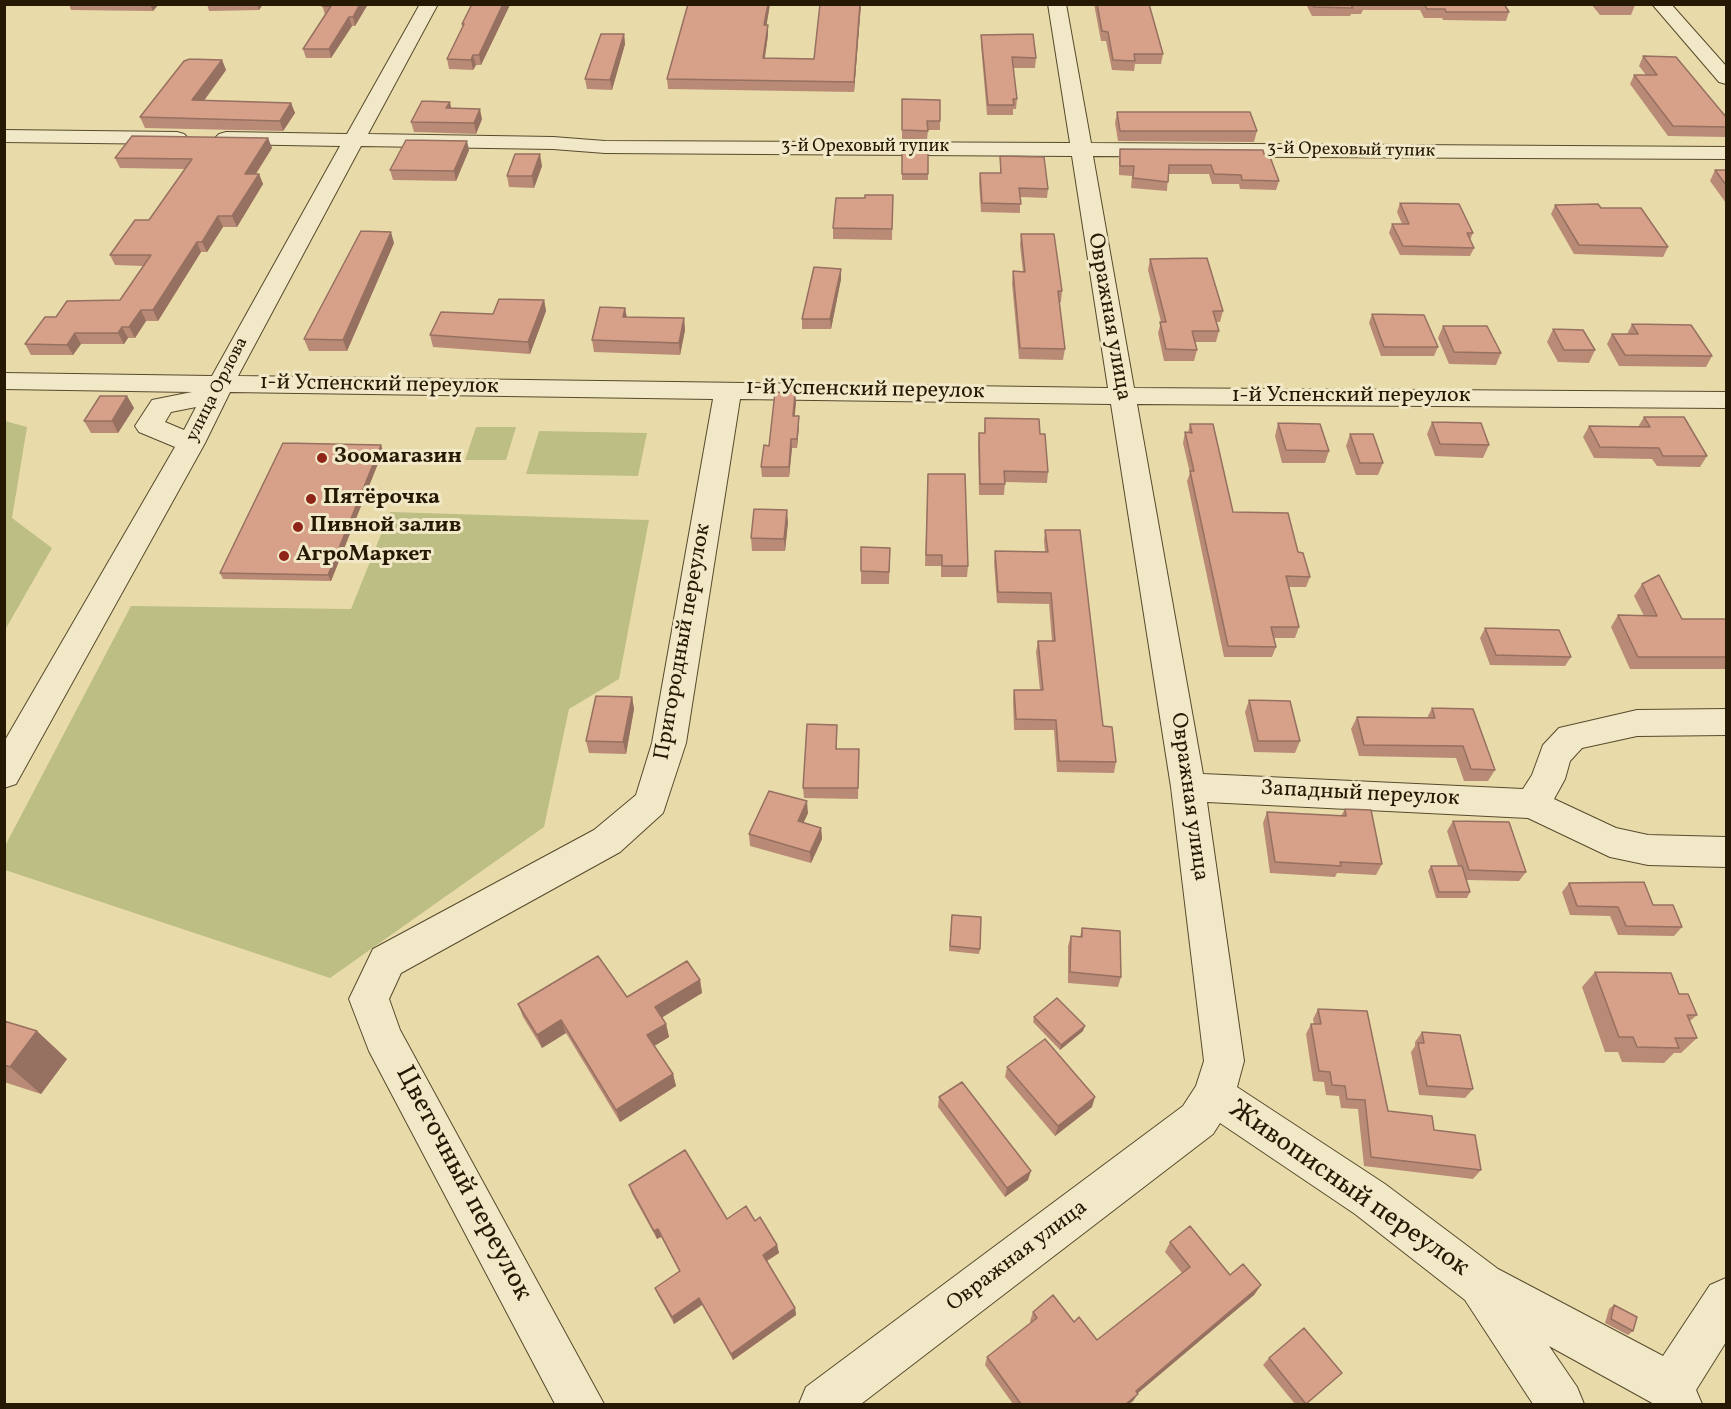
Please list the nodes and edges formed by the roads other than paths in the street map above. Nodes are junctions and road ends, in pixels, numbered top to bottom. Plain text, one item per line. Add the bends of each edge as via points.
1 (429, 4) edge
2 (1057, 4) edge
3 (1661, 4) edge
4 (1726, 78) edge
5 (4, 136) edge
6 (353, 140) junction
7 (1080, 148) junction
8 (1726, 153) edge
9 (4, 381) edge
10 (219, 389) junction
11 (728, 389) junction
12 (1121, 396) junction
13 (1726, 400) edge
14 (191, 442) junction
15 (1726, 722) edge
16 (4, 774) edge
17 (1188, 787) junction
18 (1532, 804) junction
19 (1726, 852) edge
20 (387, 961) joint
21 (1214, 1095) junction
22 (1480, 1284) junction
23 (1726, 1301) edge
24 (1674, 1395) edge
25 (580, 1404) edge
26 (823, 1404) edge
27 (1560, 1404) edge

1 - 6 street, улица Орлова
2 - 7 street, Овражная улица
3 - 4 street
5 - 6 street, 3-й Ореховый тупик
6 - 7 street, 3-й Ореховый тупик via 605,147
6 - 10 street, улица Орлова
7 - 8 street, 3-й Ореховый тупик
7 - 12 street, Овражная улица
9 - 10 street, 1-й Успенский переулок
10 - 11 street, 1-й Успенский переулок
10 - 14 street, улица Орлова
10 - 14 street via 161,406 148,426
11 - 12 street, 1-й Успенский переулок
11 - 20 street, Пригородный переулок via 669,743 651,803 607,841
12 - 13 street, 1-й Успенский переулок
12 - 17 street, Овражная улица
14 - 16 street, улица Орлова
15 - 18 street via 1637,723 1571,737 1555,755 1548,779
17 - 18 street, Западный переулок
17 - 21 street, Овражная улица via 1224,1061
18 - 19 street, Западный переулок via 1610,842 1648,850
20 - 25 street, Цветочный переулок via 369,999 383,1038
21 - 22 street, Живописный переулок via 1370,1199
21 - 26 street, Овражная улица via 1198,1120
22 - 24 street
22 - 27 street, Живописный переулок
23 - 24 street

